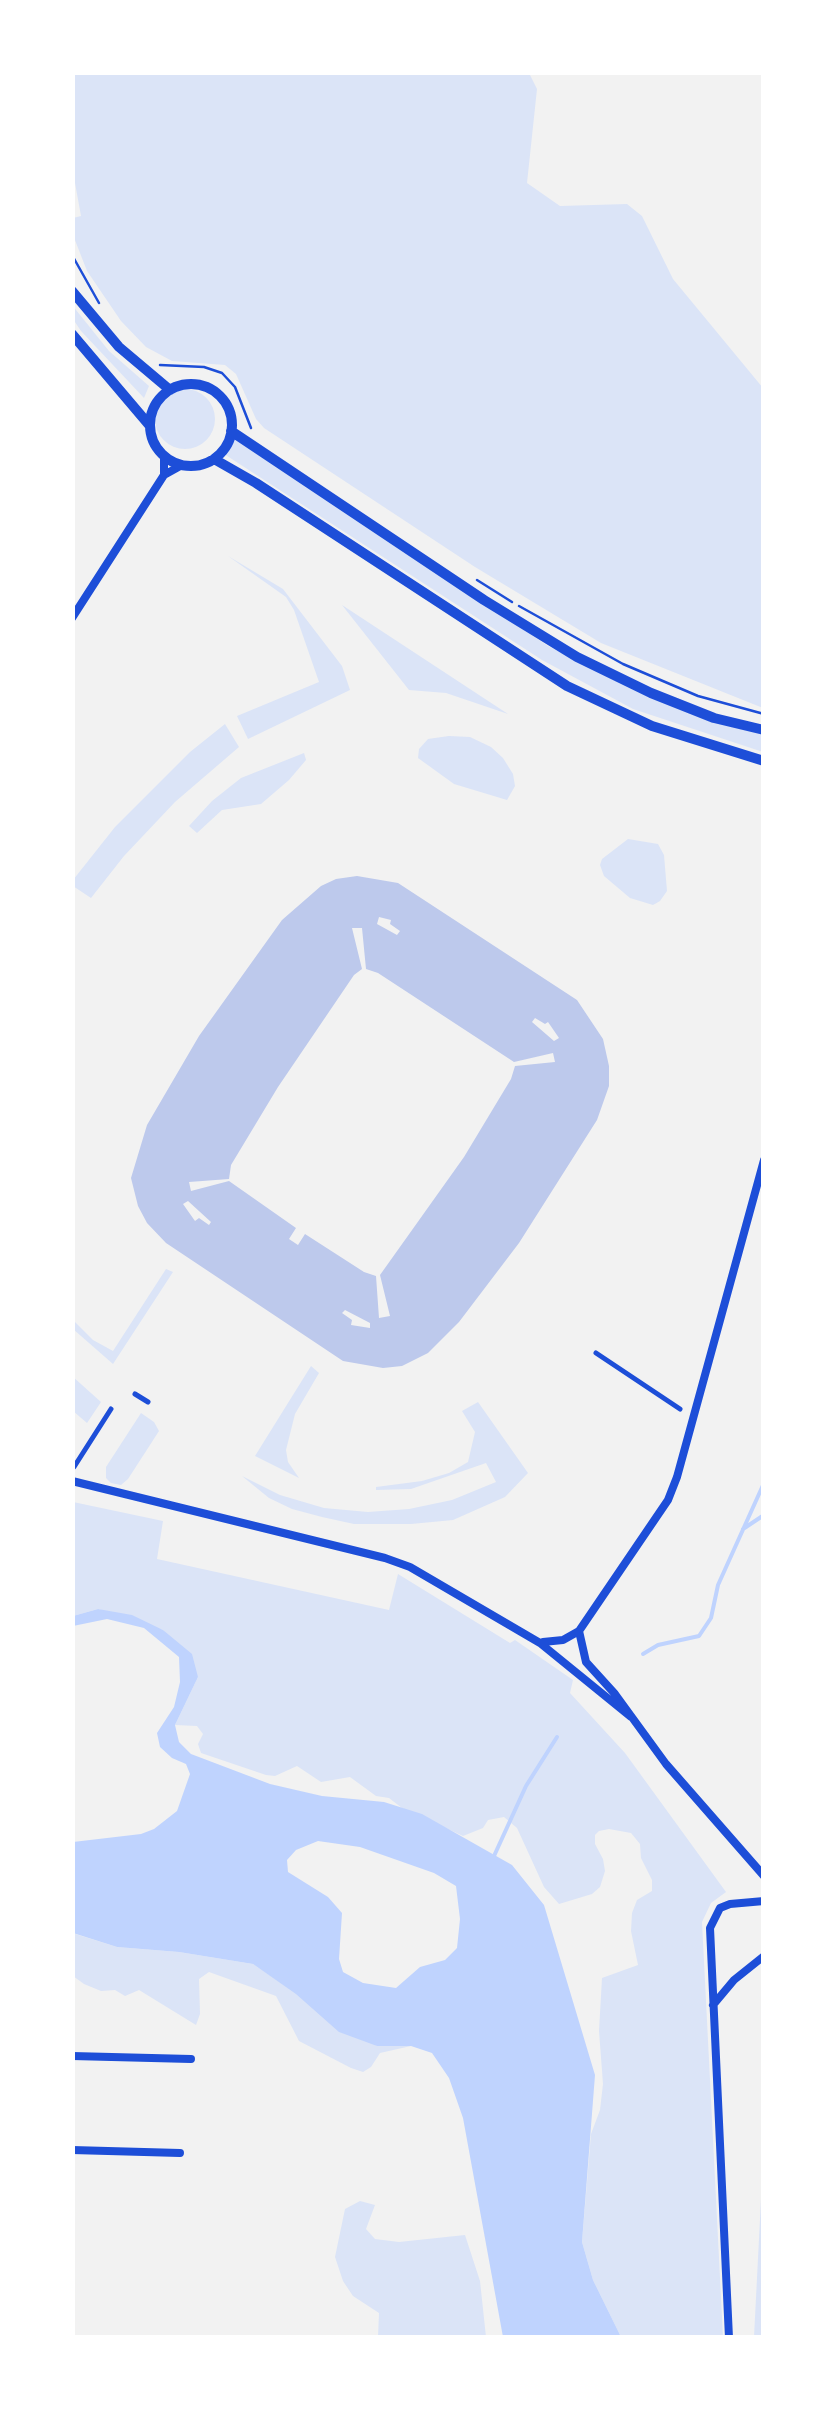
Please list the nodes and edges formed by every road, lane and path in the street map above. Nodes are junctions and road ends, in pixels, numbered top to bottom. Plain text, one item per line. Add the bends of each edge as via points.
1 (72, 255) edge
2 (72, 290) edge
3 (102, 308) dead end
4 (72, 334) edge
5 (152, 360) dead end
6 (170, 390) junction
7 (150, 426) junction
8 (252, 430) dead end
9 (231, 431) junction
10 (164, 456) junction
11 (214, 459) junction
12 (182, 465) junction
13 (164, 475) junction
14 (472, 576) dead end
15 (72, 618) edge
16 (764, 714) edge
17 (764, 730) edge
18 (764, 761) edge
19 (764, 1160) edge
20 (596, 1352) dead end
21 (135, 1394) dead end
22 (148, 1402) dead end
23 (111, 1409) dead end
24 (680, 1409) dead end
25 (74, 1467) edge
26 (72, 1482) edge
27 (579, 1631) junction
28 (540, 1642) junction
29 (631, 1717) junction
30 (764, 1876) edge
31 (764, 1901) edge
32 (764, 1956) edge
33 (713, 2005) junction
34 (72, 2056) edge
35 (191, 2059) dead end
36 (72, 2150) edge
37 (180, 2154) dead end
38 (729, 2338) edge

1 - 3 path
2 - 6 main road via 119,347
4 - 7 main road
5 - 8 path via 226,376
6 - 7 main road via 155,405
6 - 9 main road via 192,384 213,391 228,408
7 - 10 main road
9 - 11 main road
9 - 17 main road via 577,658 698,712
10 - 12 main road
10 - 13 street
11 - 12 main road
11 - 18 main road via 567,686 652,726
12 - 13 street
13 - 15 street
14 - 16 path via 623,664 698,696
19 - 27 street via 668,1500
20 - 24 street
21 - 22 street
23 - 25 street
26 - 28 street via 385,1558 433,1578
27 - 28 street
27 - 29 street via 583,1657
28 - 29 street
29 - 30 street
31 - 33 street via 730,1904 713,1917
32 - 33 street
33 - 38 street
34 - 35 street
36 - 37 street

